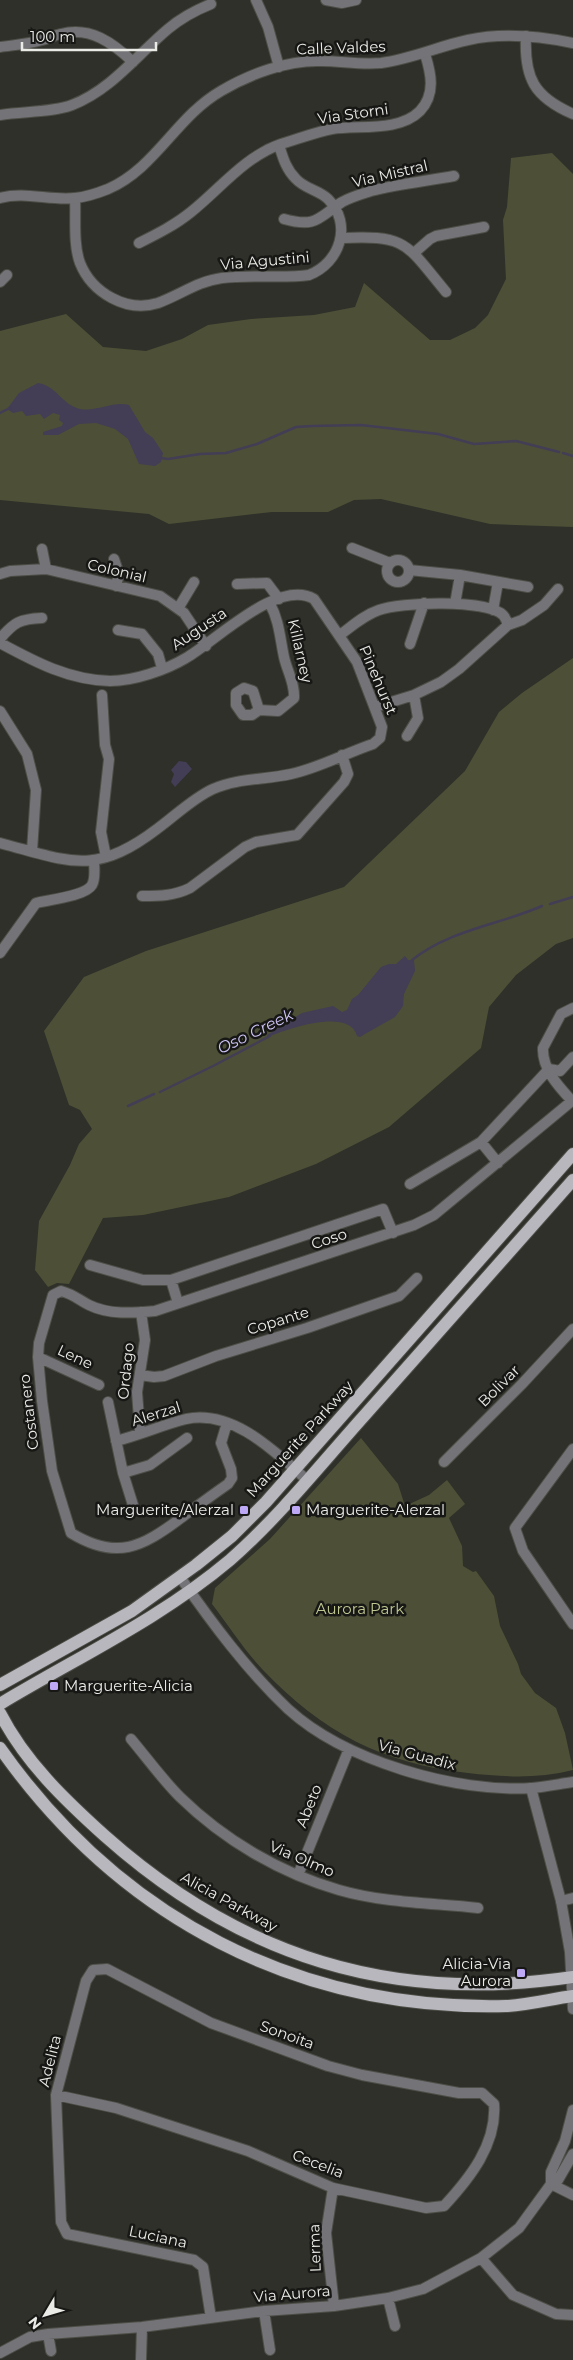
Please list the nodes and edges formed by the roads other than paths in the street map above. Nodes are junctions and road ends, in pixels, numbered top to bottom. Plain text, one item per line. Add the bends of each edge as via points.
1 (256, 0) edge
2 (326, 0) edge
3 (356, 0) edge
4 (211, 4) dead end
5 (526, 36) junction
6 (573, 44) edge
7 (0, 47) edge
8 (425, 54) junction
9 (133, 62) junction
10 (279, 67) junction
11 (573, 114) edge
12 (0, 115) edge
13 (279, 145) junction
14 (454, 176) dead end
15 (0, 198) edge
16 (74, 198) junction
17 (335, 207) junction
18 (284, 219) dead end
19 (484, 227) dead end
20 (342, 238) junction
21 (139, 243) dead end
22 (414, 253) junction
23 (446, 292) dead end
24 (352, 548) dead end
25 (42, 549) dead end
26 (114, 559) dead end
27 (390, 563) junction
28 (46, 569) junction
29 (409, 570) junction
30 (0, 574) edge
31 (460, 575) junction
32 (194, 582) dead end
33 (498, 582) junction
34 (237, 584) dead end
35 (116, 586) junction
36 (528, 587) dead end
37 (558, 589) dead end
38 (274, 601) junction
39 (424, 603) junction
40 (454, 604) junction
41 (179, 607) junction
42 (493, 610) junction
43 (42, 618) dead end
44 (508, 625) junction
45 (118, 630) dead end
46 (340, 635) junction
47 (0, 639) edge
48 (0, 643) edge
49 (410, 644) dead end
50 (206, 646) junction
51 (162, 668) junction
52 (102, 695) dead end
53 (414, 695) junction
54 (375, 707) junction
55 (260, 710) dead end
56 (0, 711) edge
57 (407, 736) dead end
58 (342, 755) junction
59 (0, 843) edge
60 (32, 851) junction
61 (106, 857) junction
62 (94, 861) junction
63 (142, 896) dead end
64 (0, 953) edge
65 (573, 1008) edge
66 (573, 1057) edge
67 (549, 1070) junction
68 (572, 1101) edge
69 (481, 1142) junction
70 (573, 1154) edge
71 (498, 1163) junction
72 (573, 1180) edge
73 (410, 1184) dead end
74 (393, 1233) junction
75 (90, 1265) dead end
76 (417, 1278) dead end
77 (171, 1280) junction
78 (61, 1291) joint
79 (178, 1304) junction
80 (141, 1312) junction
81 (573, 1329) edge
82 (38, 1357) junction
83 (140, 1375) junction
84 (99, 1385) dead end
85 (108, 1402) dead end
86 (227, 1423) junction
87 (140, 1432) junction
88 (186, 1438) dead end
89 (116, 1441) junction
90 (573, 1449) edge
91 (444, 1462) dead end
92 (295, 1469) junction
93 (123, 1473) junction
94 (307, 1480) junction
95 (133, 1505) dead end
96 (180, 1577) junction
97 (190, 1591) junction
98 (573, 1623) edge
99 (0, 1685) edge
100 (0, 1704) edge
101 (0, 1713) edge
102 (131, 1738) dead end
103 (0, 1748) edge
104 (349, 1749) junction
105 (573, 1782) edge
106 (531, 1788) junction
107 (298, 1875) junction
108 (573, 1898) edge
109 (561, 1901) junction
110 (478, 1908) dead end
111 (571, 1955) edge
112 (94, 1970) joint
113 (571, 1977) edge
114 (572, 1996) edge
115 (573, 2009) edge
116 (482, 2093) joint
117 (56, 2095) junction
118 (573, 2110) edge
119 (573, 2154) edge
120 (551, 2184) junction
121 (333, 2188) junction
122 (573, 2195) edge
123 (61, 2222) joint
124 (481, 2258) junction
125 (388, 2298) junction
126 (334, 2306) junction
127 (264, 2311) junction
128 (573, 2315) edge
129 (211, 2318) junction
130 (395, 2326) dead end
131 (142, 2327) junction
132 (48, 2334) junction
133 (270, 2350) dead end
134 (51, 2351) dead end
135 (0, 2354) edge
136 (141, 2360) edge

1 - 10 street via 268,27
2 - 3 street via 342,3
4 - 9 street via 168,29
5 - 6 street, Calle Valdes
5 - 8 street, Calle Valdes via 488,36
5 - 11 street via 525,58 536,89 549,103
7 - 9 street via 81,32 106,40
8 - 10 street, Calle Valdes via 381,63 321,61
8 - 13 street, Via Storni via 431,72 430,90 423,106 404,122 332,129
9 - 12 street via 103,88 72,105
10 - 16 street, Calle Valdes via 237,83 204,103 175,129 152,159 121,182 94,194
13 - 17 street via 285,165 297,181 328,198
13 - 21 street, Via Storni via 241,167 176,224
14 - 17 street, Via Mistral via 372,191
15 - 16 street, Calle Valdes via 25,195
16 - 20 street, Via Agustini via 80,263 98,288 109,297 134,306 158,302 192,286 223,278 309,275 326,265
17 - 18 street, Via Mistral via 313,222
17 - 20 street
19 - 22 street via 430,238
20 - 22 street via 392,239
22 - 23 street
24 - 27 street
25 - 28 street
26 - 35 street via 119,574
27 - 29 street via 403,561
27 - 29 street via 388,574 394,580 404,580
28 - 30 street, Colonial
28 - 35 street, Colonial
29 - 31 street
31 - 33 street
31 - 40 street
32 - 41 street
33 - 36 street
33 - 42 street
34 - 38 street via 267,583
35 - 41 street, Colonial via 160,596
37 - 44 street via 544,605
38 - 46 street, Augusta via 306,594 314,599
38 - 50 street, Augusta via 230,624
38 - 55 street, Killarney via 294,698 278,711
39 - 40 street
39 - 46 street via 378,610
39 - 49 street
40 - 42 street
41 - 50 street, Colonial
42 - 44 street via 503,615
43 - 47 street via 22,619
44 - 53 street via 459,669
45 - 51 street via 142,634 158,654
46 - 54 street, Pinehurst via 357,662
48 - 51 street, Augusta via 54,670 78,678 114,680
50 - 51 street, Augusta via 184,660
52 - 61 street via 104,745 109,760 101,832
53 - 54 street
53 - 57 street via 418,718
54 - 58 street, Pinehurst via 382,726 380,738 373,744
56 - 60 street via 27,754 36,790
58 - 61 street via 292,774 243,779 212,790 123,852
58 - 63 street via 348,774 344,782 297,835 256,842 182,892 168,896
59 - 60 street
60 - 62 street via 66,860
61 - 62 street
62 - 64 street via 94,879 90,887 36,903
65 - 67 street, Coso via 561,1014 543,1048
66 - 67 street via 560,1071
67 - 68 street, Coso via 557,1085
67 - 69 street
68 - 71 street, Coso
69 - 71 street
69 - 73 street
70 - 92 main road, Marguerite Parkway
71 - 74 street, Coso via 434,1215
72 - 94 main road
74 - 77 street, Coso via 383,1209
74 - 79 street, Coso
75 - 77 street, Coso via 143,1280
76 - 83 street, Copante via 399,1296 390,1300 164,1376
77 - 79 street
78 - 80 street, Coso via 72,1293 88,1305 112,1312
78 - 82 street, Costanero via 54,1295 42,1330
79 - 80 street, Coso
80 - 83 street, Ordago via 145,1340
81 - 91 street, Bolivar
82 - 84 street, Lene
82 - 86 street, Costanero via 52,1471 72,1533 86,1542 129,1548 158,1536 228,1484 232,1478 231,1469 221,1443
83 - 87 street, Ordago via 137,1401
85 - 89 street
86 - 87 street, Alerzal via 187,1419 158,1430
86 - 92 street, Alerzal via 253,1435
87 - 89 street, Alerzal
88 - 93 street via 150,1465
89 - 93 street
90 - 98 street via 515,1528 523,1551
92 - 94 street, Alerzal
92 - 96 main road, Marguerite Parkway via 232,1536
93 - 95 street
94 - 97 main road via 230,1559
96 - 97 street, Via Guadix
96 - 99 main road, Marguerite Parkway via 132,1611
97 - 100 main road via 139,1626
97 - 104 street, Via Guadix via 252,1671 289,1710
101 - 113 main road, Alicia Parkway via 32,1762 87,1820 158,1881 241,1931 319,1961 401,1979 483,1986
102 - 107 street, Via Olmo via 180,1796 215,1825 263,1860
103 - 114 main road via 43,1804 96,1858 148,1900 234,1950 317,1982 403,2000 508,2006
104 - 106 street, Via Guadix via 388,1766 433,1778
104 - 107 street, Abeto
105 - 106 street, Via Guadix
106 - 109 street
107 - 110 street, Via Olmo via 339,1890 396,1900
108 - 109 street
109 - 111 street
111 - 113 street
112 - 116 street, Sonoita via 107,1969 211,2023 328,2066 459,2093
112 - 117 street, Adelita via 86,1981
113 - 114 street
114 - 115 street
116 - 121 street, Cecelia via 494,2104 495,2120 480,2162 444,2206 426,2208
117 - 121 street, Cecelia via 116,2108 248,2151
117 - 123 street, Adelita
118 - 120 street, Via Aurora via 565,2141 551,2172
119 - 120 street, Via Aurora via 558,2180
120 - 122 street
120 - 124 street, Via Aurora via 519,2228
121 - 126 street, Lerma via 326,2233
123 - 129 street, Luciana via 67,2234 194,2260 203,2267
124 - 125 street, Via Aurora via 423,2289
124 - 128 street via 512,2295 556,2314
125 - 126 street, Via Aurora
125 - 130 street
126 - 127 street, Via Aurora
127 - 129 street, Via Aurora
127 - 133 street
129 - 131 street, Via Aurora
131 - 132 street, Via Aurora
131 - 136 street
132 - 134 street
132 - 135 street, Via Aurora via 30,2337

